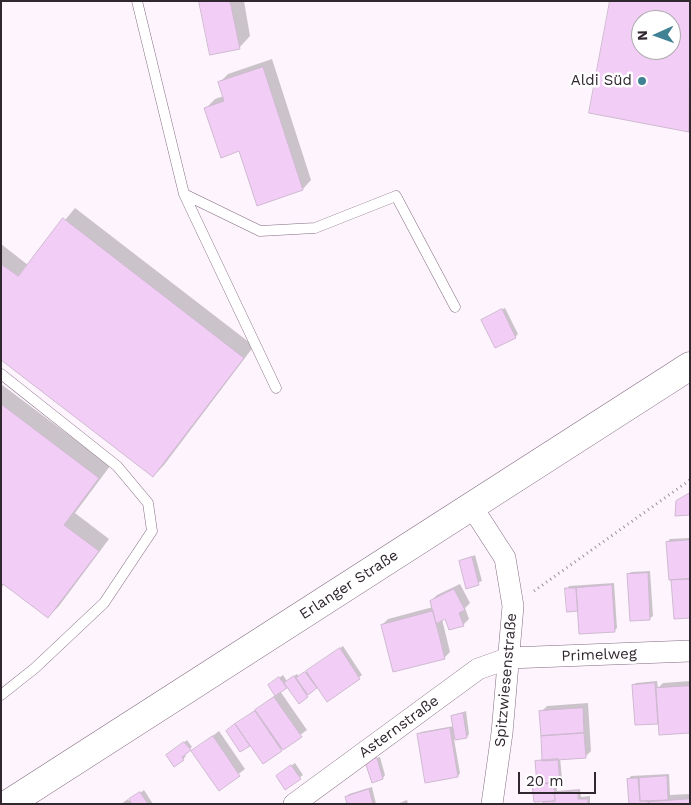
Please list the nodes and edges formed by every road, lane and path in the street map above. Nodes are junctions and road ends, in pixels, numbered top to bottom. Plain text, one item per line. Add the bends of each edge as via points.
1 (137, 1) edge
2 (184, 194) junction
3 (456, 307) dead end
4 (690, 366) edge
5 (1, 374) edge
6 (276, 388) dead end
7 (690, 480) edge
8 (472, 507) junction
9 (513, 606) junction
10 (690, 651) edge
11 (509, 658) junction
12 (1, 695) edge
13 (8, 804) edge
14 (294, 804) edge
15 (492, 804) edge

1 - 2 lane
2 - 3 lane via 260,231 315,228 396,196
2 - 6 lane
4 - 8 main road, Erlanger Straße
5 - 12 lane via 117,466 148,503 152,531 104,603 35,668
7 - 9 path
8 - 9 street, Spitzwiesenstraße via 505,558
8 - 13 main road, Erlanger Straße
9 - 11 street, Spitzwiesenstraße
10 - 11 street, Primelweg
11 - 14 street, Asternstraße via 478,669
11 - 15 street, Spitzwiesenstraße

